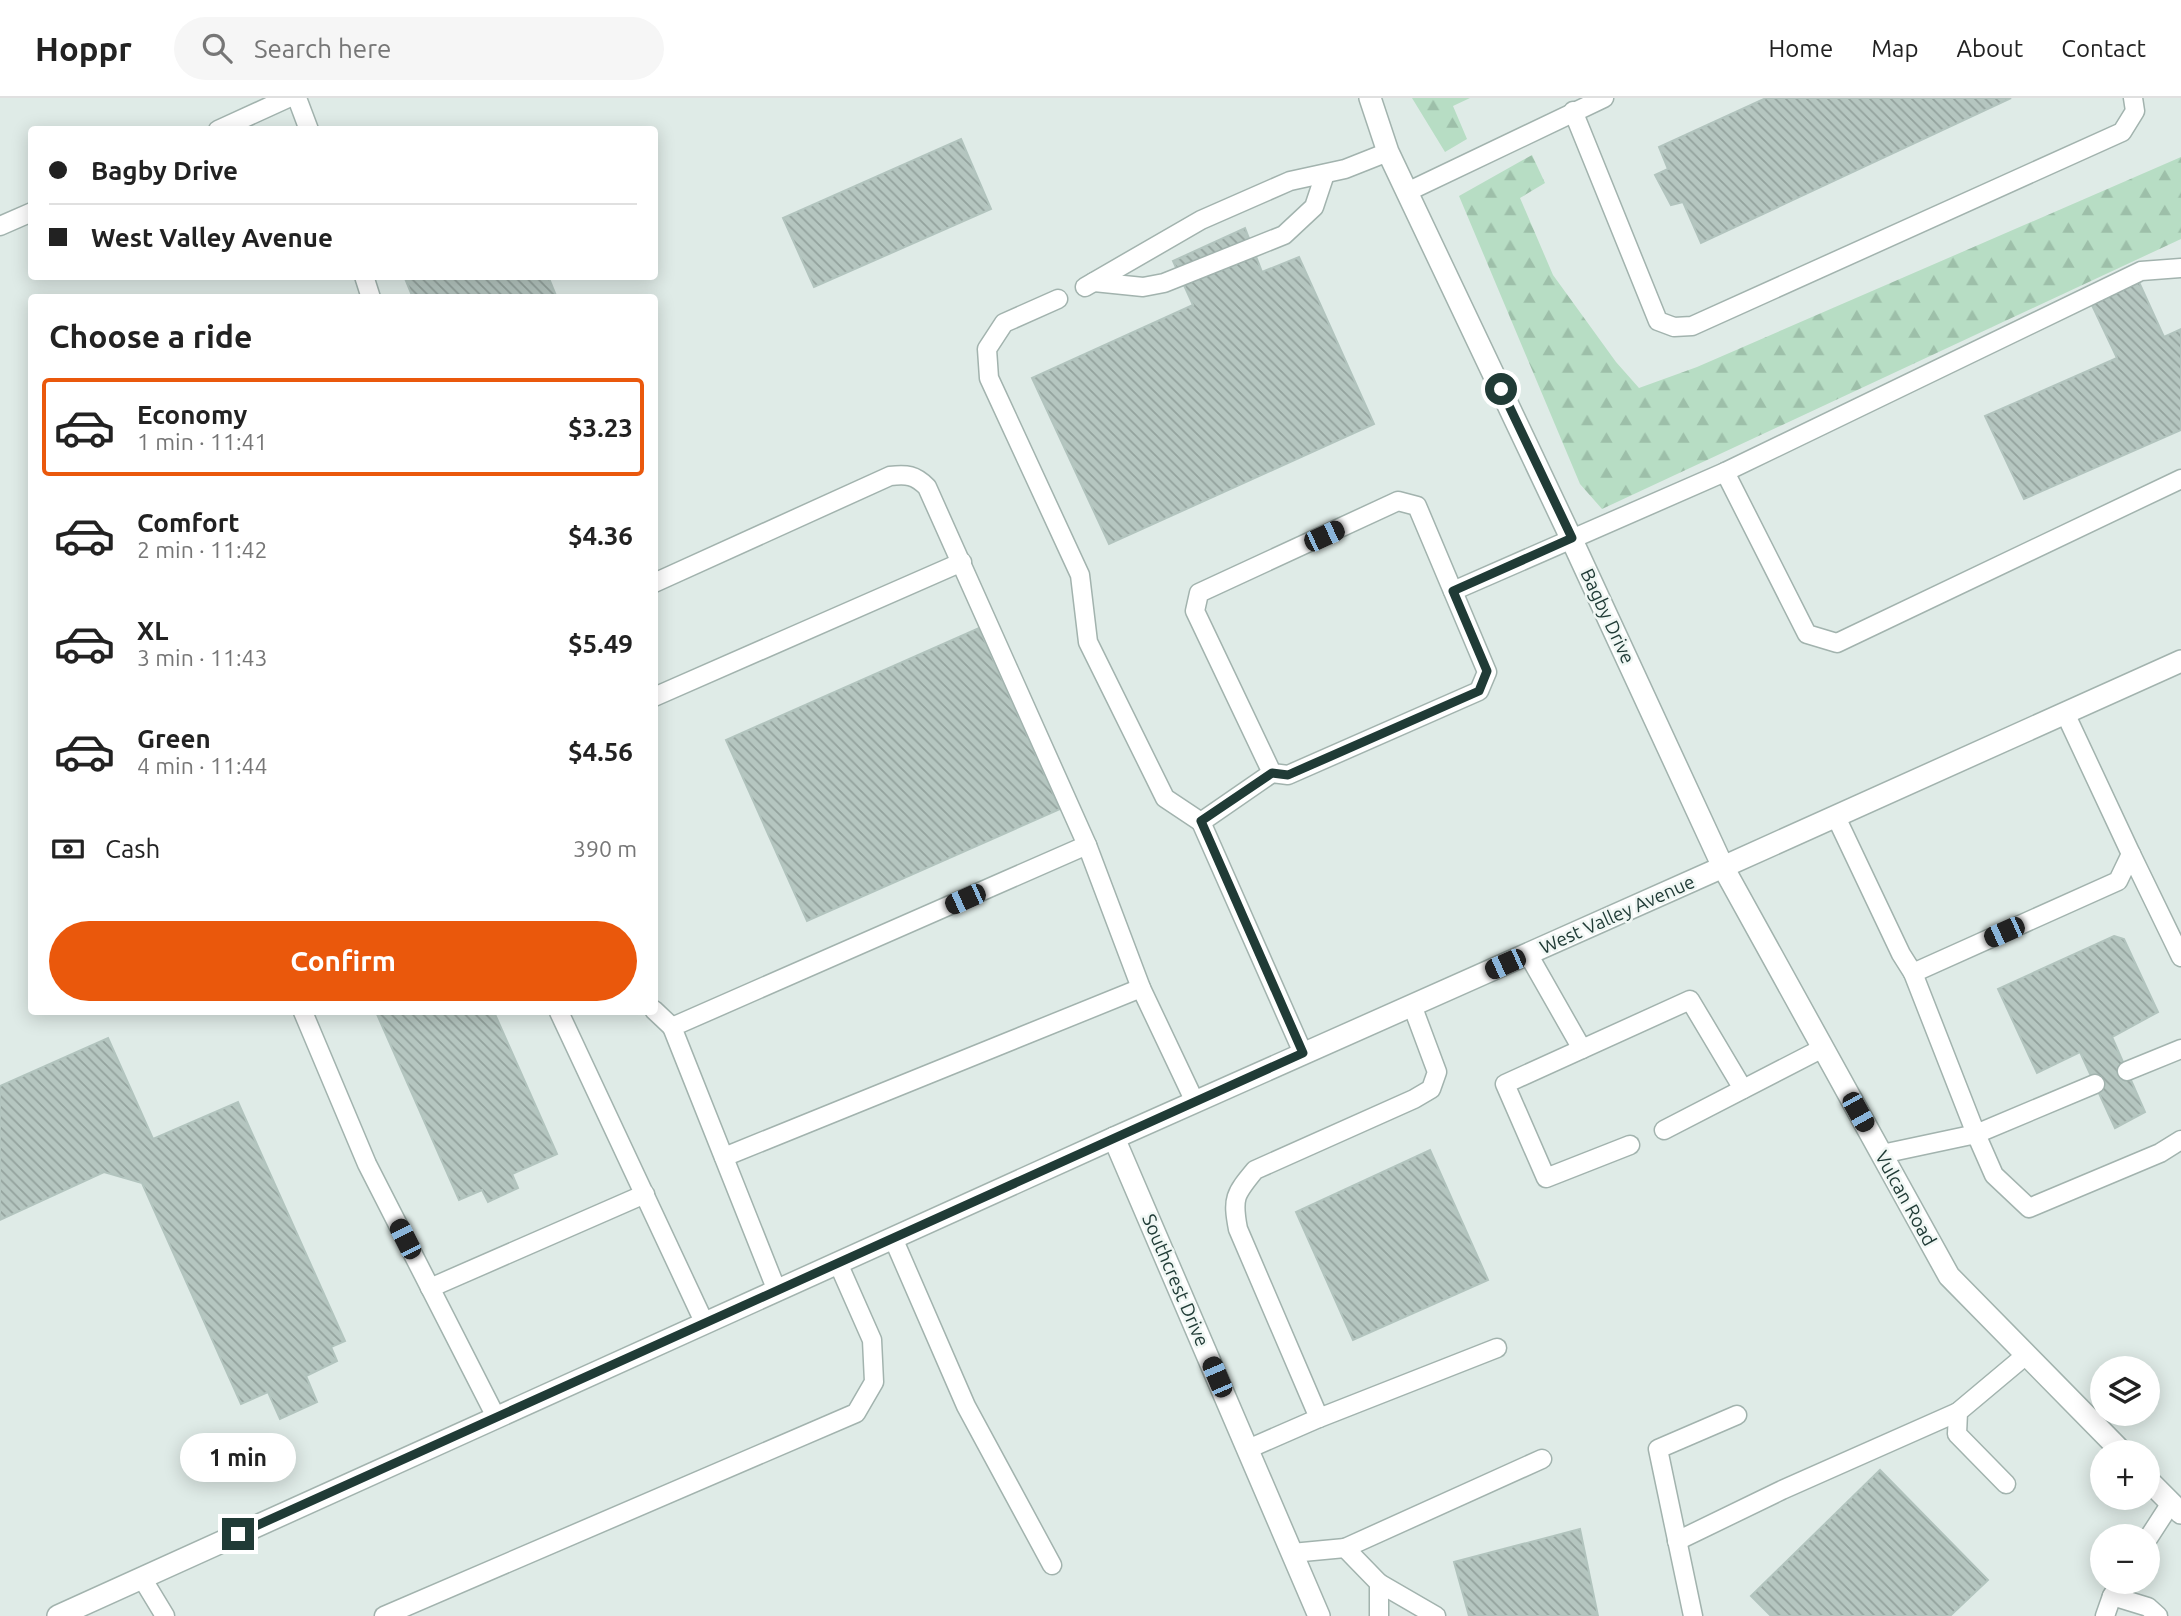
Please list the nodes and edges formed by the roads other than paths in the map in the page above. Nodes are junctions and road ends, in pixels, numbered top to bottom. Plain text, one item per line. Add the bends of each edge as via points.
1 (288, 98) edge
2 (298, 98) edge
3 (1370, 98) edge
4 (1604, 98) edge
5 (2133, 98) edge
6 (1573, 111) junction
7 (227, 126) edge
8 (308, 126) edge
9 (1388, 152) junction
10 (1325, 174) junction
11 (1407, 192) junction
12 (28, 214) edge
13 (0, 226) edge
14 (2181, 268) edge
15 (1058, 299) dead end
16 (1725, 472) junction
17 (2181, 479) edge
18 (1572, 538) junction
19 (962, 562) junction
20 (658, 581) edge
21 (1453, 591) junction
22 (2181, 661) edge
23 (658, 695) edge
24 (2065, 713) junction
25 (1272, 773) junction
26 (1836, 817) junction
27 (1201, 821) junction
28 (1087, 845) junction
29 (2131, 854) junction
30 (1723, 867) junction
31 (1528, 954) junction
32 (2181, 957) edge
33 (1913, 973) junction
34 (1141, 988) junction
35 (1412, 1005) junction
36 (658, 1014) edge
37 (304, 1015) edge
38 (560, 1015) edge
39 (672, 1027) junction
40 (1823, 1048) junction
41 (1582, 1049) junction
42 (2181, 1049) edge
43 (1303, 1053) junction
44 (2127, 1071) dead end
45 (2095, 1084) dead end
46 (1743, 1089) junction
47 (1195, 1102) junction
48 (1664, 1130) dead end
49 (1976, 1134) junction
50 (1114, 1138) junction
51 (2181, 1140) edge
52 (1630, 1145) dead end
53 (1882, 1154) junction
54 (724, 1157) junction
55 (645, 1194) junction
56 (893, 1238) junction
57 (838, 1264) junction
58 (430, 1288) junction
59 (777, 1291) junction
60 (705, 1324) junction
61 (1497, 1348) dead end
62 (2026, 1355) junction
63 (1958, 1412) junction
64 (1737, 1415) dead end
65 (496, 1417) junction
66 (1320, 1418) junction
67 (2110, 1440) edge
68 (1248, 1449) junction
69 (1542, 1459) dead end
70 (2006, 1484) dead end
71 (2160, 1492) edge
72 (2176, 1508) edge
73 (2160, 1526) edge
74 (1677, 1541) junction
75 (1345, 1548) junction
76 (1293, 1553) junction
77 (1052, 1565) dead end
78 (142, 1578) junction
79 (1379, 1583) junction
80 (2115, 1594) edge
81 (2126, 1594) edge
82 (58, 1616) edge
83 (165, 1616) edge
84 (384, 1616) edge
85 (1319, 1616) edge
86 (1379, 1616) edge
87 (1436, 1616) edge
88 (1693, 1616) edge
89 (2105, 1616) edge
90 (2158, 1616) edge

1 - 7 lane
2 - 8 lane
3 - 9 street, Bagby Drive
4 - 6 lane
5 - 6 lane via 2135,111 2122,132 1692,326 1674,327 1658,321
6 - 11 lane
9 - 10 lane
9 - 11 street, Bagby Drive
10 - 10 lane via 1290,181 1201,220 1090,284 1143,287 1164,283 1284,234 1314,207
11 - 18 street, Bagby Drive
12 - 13 lane
14 - 16 lane via 2141,271
15 - 27 lane via 1004,323 986,349 989,378 1080,575 1088,642 1165,798
16 - 17 lane via 1807,634 1837,643
16 - 18 lane
18 - 21 lane
18 - 30 street, Bagby Drive
19 - 20 lane via 927,487 907,474 890,476
19 - 23 lane
19 - 28 lane
21 - 25 lane via 1487,671 1479,691 1288,775
21 - 25 lane via 1417,506 1398,501 1199,593 1195,611
22 - 24 street, West Valley Avenue
24 - 26 street, West Valley Avenue
24 - 29 lane
25 - 27 lane
26 - 30 street, West Valley Avenue
26 - 33 lane
27 - 43 lane
28 - 34 lane
28 - 39 lane
29 - 32 lane
29 - 33 lane via 2118,881
30 - 31 street, West Valley Avenue
30 - 40 street, Vulcan Road
31 - 35 street, West Valley Avenue
31 - 41 lane
33 - 49 lane
34 - 47 lane
34 - 54 lane
35 - 43 street, West Valley Avenue
35 - 66 lane via 1437,1072 1431,1089 1255,1170 1240,1188 1234,1206 1238,1229
36 - 39 lane
37 - 58 lane via 367,1164
38 - 55 lane
39 - 54 lane
40 - 46 lane
40 - 53 street, Vulcan Road
41 - 46 lane via 1690,1000
41 - 52 lane via 1505,1084 1546,1178
42 - 44 lane
43 - 47 street, West Valley Avenue
45 - 49 lane
46 - 48 lane
47 - 50 street, West Valley Avenue
49 - 51 lane via 1994,1175 2029,1208 2161,1153
49 - 53 lane
50 - 56 street, West Valley Avenue
50 - 68 street, Southcrest Drive
53 - 62 street, Vulcan Road via 1949,1276
54 - 59 lane
55 - 58 lane
55 - 60 lane
56 - 57 street, West Valley Avenue
56 - 77 lane via 966,1406
57 - 59 street, West Valley Avenue
57 - 84 lane via 872,1340 874,1382 856,1413
58 - 65 lane
59 - 60 street, West Valley Avenue
60 - 65 street, West Valley Avenue
61 - 66 lane
62 - 63 lane
62 - 67 street, Vulcan Road
63 - 70 lane via 1957,1434
63 - 74 lane
64 - 74 lane via 1658,1449
65 - 78 street, West Valley Avenue
66 - 68 lane
68 - 76 street, Southcrest Drive
69 - 75 lane
71 - 72 street
72 - 73 lane
74 - 88 lane
75 - 76 lane
75 - 79 lane
76 - 85 street, Southcrest Drive
78 - 82 street, West Valley Avenue
78 - 83 lane
79 - 86 lane
79 - 87 lane
80 - 89 lane
81 - 90 lane

